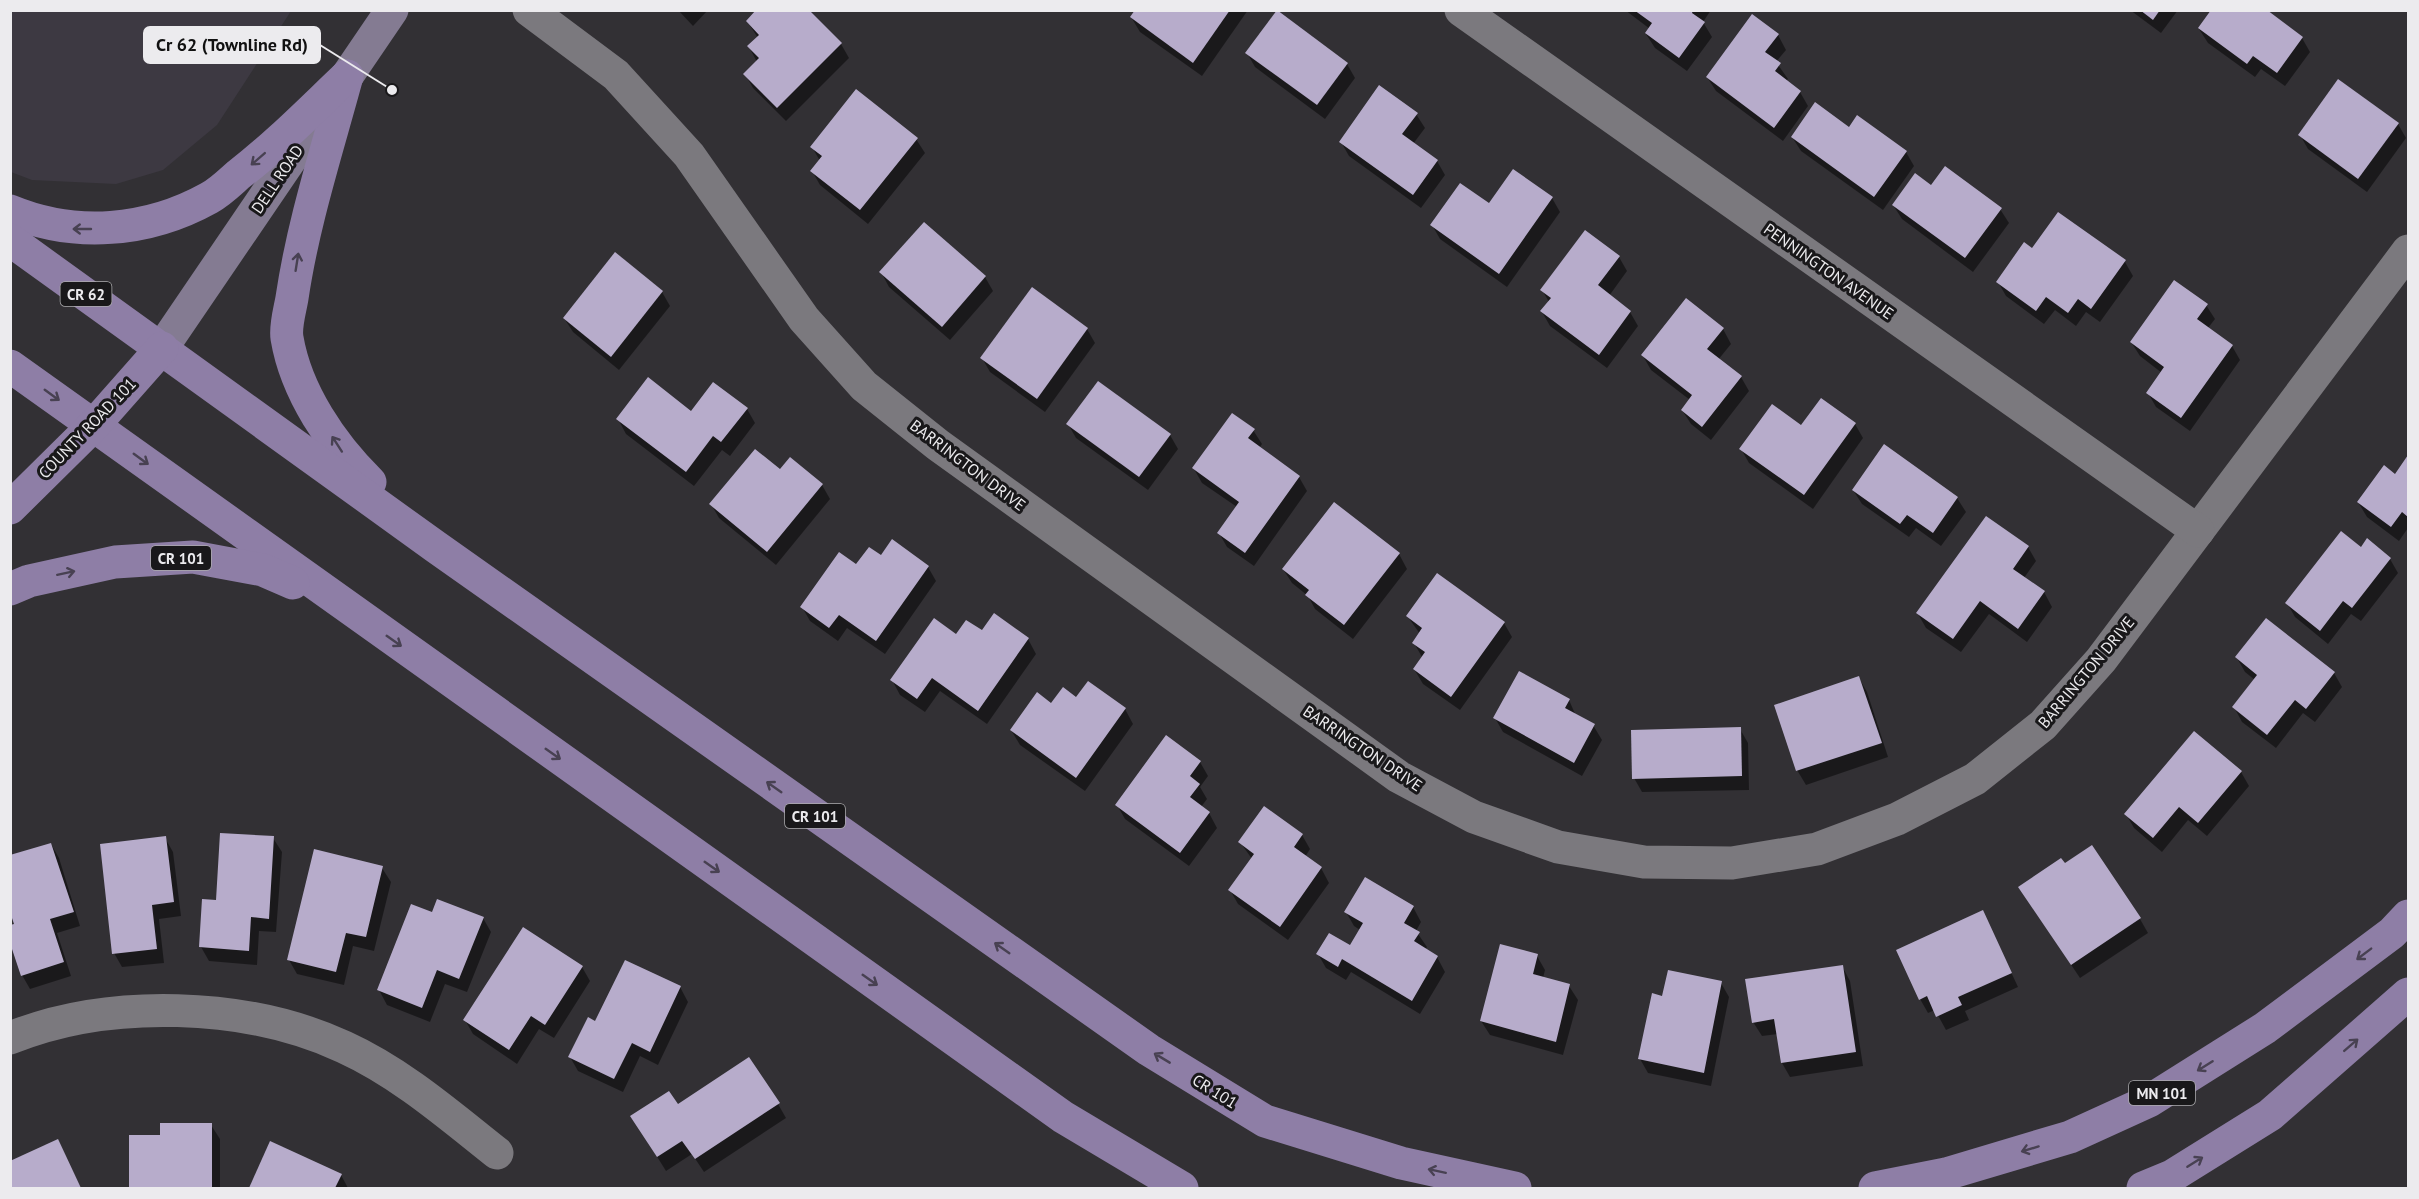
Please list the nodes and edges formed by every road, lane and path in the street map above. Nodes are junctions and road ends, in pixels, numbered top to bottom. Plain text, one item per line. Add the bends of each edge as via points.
1 (392, 10) edge
2 (529, 10) edge
3 (1461, 10) edge
4 (347, 76) junction
5 (10, 211) edge
6 (10, 240) edge
7 (2409, 252) edge
8 (162, 348) junction
9 (10, 366) edge
10 (94, 425) junction
11 (10, 508) edge
12 (2198, 531) junction
13 (436, 547) junction
14 (10, 589) edge
15 (346, 607) junction
16 (2409, 916) edge
17 (2409, 994) edge
18 (10, 1038) edge
19 (497, 1153) dead end
20 (1182, 1188) edge
21 (1515, 1188) edge
22 (1875, 1188) edge
23 (2143, 1188) edge

1 - 4 street, DELL ROAD
2 - 12 street, BARRINGTON DRIVE via 616,75 689,155 804,319 864,386 938,445 1399,777 1474,817 1558,847 1644,861 1732,862 1817,849 1897,819 1976,779 2043,725 2101,660
3 - 12 street, PENNINGTON AVENUE
4 -> 5 main road via 256,162 211,197 170,216 114,229 71,229
4 - 8 street, DELL ROAD
13 -> 4 main road via 347,460 314,409 295,368 286,336 298,255
6 - 8 main road, CR 62
7 - 12 street, BARRINGTON DRIVE
8 - 10 main road, COUNTY ROAD 101
8 - 13 main road, CR 101 / CR 101
9 -> 10 main road
10 - 11 main road, COUNTY ROAD 101
10 -> 15 main road, CR 101
21 -> 13 main road, CR 101 / CR 101 via 1401,1163 1265,1122 1149,1050
14 -> 15 main road, CR 101 via 29,581 115,562 193,557 263,570
15 -> 20 main road, CR 101 via 1063,1117
16 -> 22 main road, MN 101 via 2265,1028 2149,1101 2070,1137 1946,1174
23 -> 17 main road via 2172,1176 2270,1114
18 - 19 street via 109,1012 189,1011 270,1022 344,1047 364,1058 414,1088

